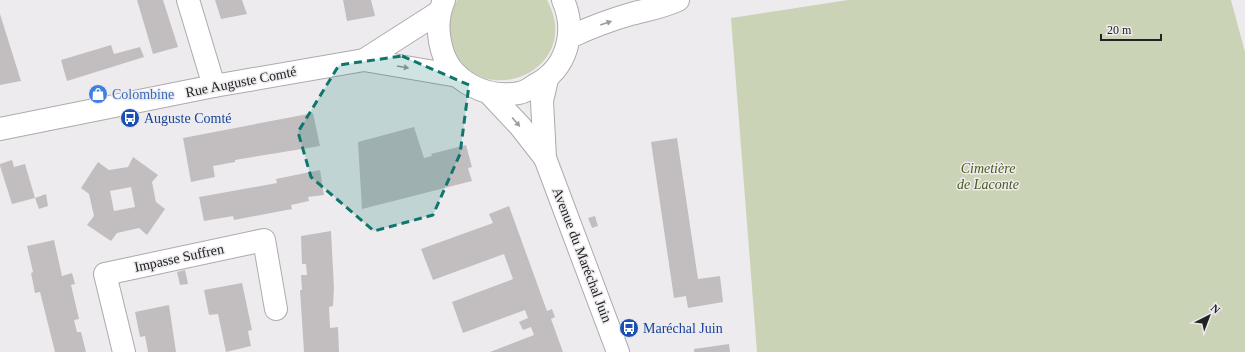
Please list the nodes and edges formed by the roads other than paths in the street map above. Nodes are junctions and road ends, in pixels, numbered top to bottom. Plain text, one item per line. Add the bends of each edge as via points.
1 (188, 0) edge
2 (563, 0) edge
3 (678, 0) edge
4 (442, 6) edge
5 (570, 37) junction
6 (364, 60) junction
7 (458, 76) junction
8 (547, 79) junction
9 (214, 86) junction
10 (489, 93) junction
11 (0, 129) edge
12 (545, 158) junction
13 (276, 309) dead end
14 (124, 352) edge
15 (618, 352) edge

1 - 9 street
2 - 5 street via 569,13
5 -> 3 street
4 - 6 street, Rue Auguste Comté via 410,32
4 - 7 street via 438,35 444,58
5 - 8 street via 563,60
6 -> 7 street, Rue Auguste Comté
6 - 9 street, Rue Auguste Comté
7 - 10 street via 472,87
8 - 10 street via 520,93
8 - 12 street, Avenue du Maréchal Juin via 542,101
9 - 11 street, Rue Auguste Comté
10 -> 12 street, Avenue du Maréchal Juin
12 - 15 street, Avenue du Maréchal Juin
13 - 14 street, Impasse Suffren via 264,240 105,274

